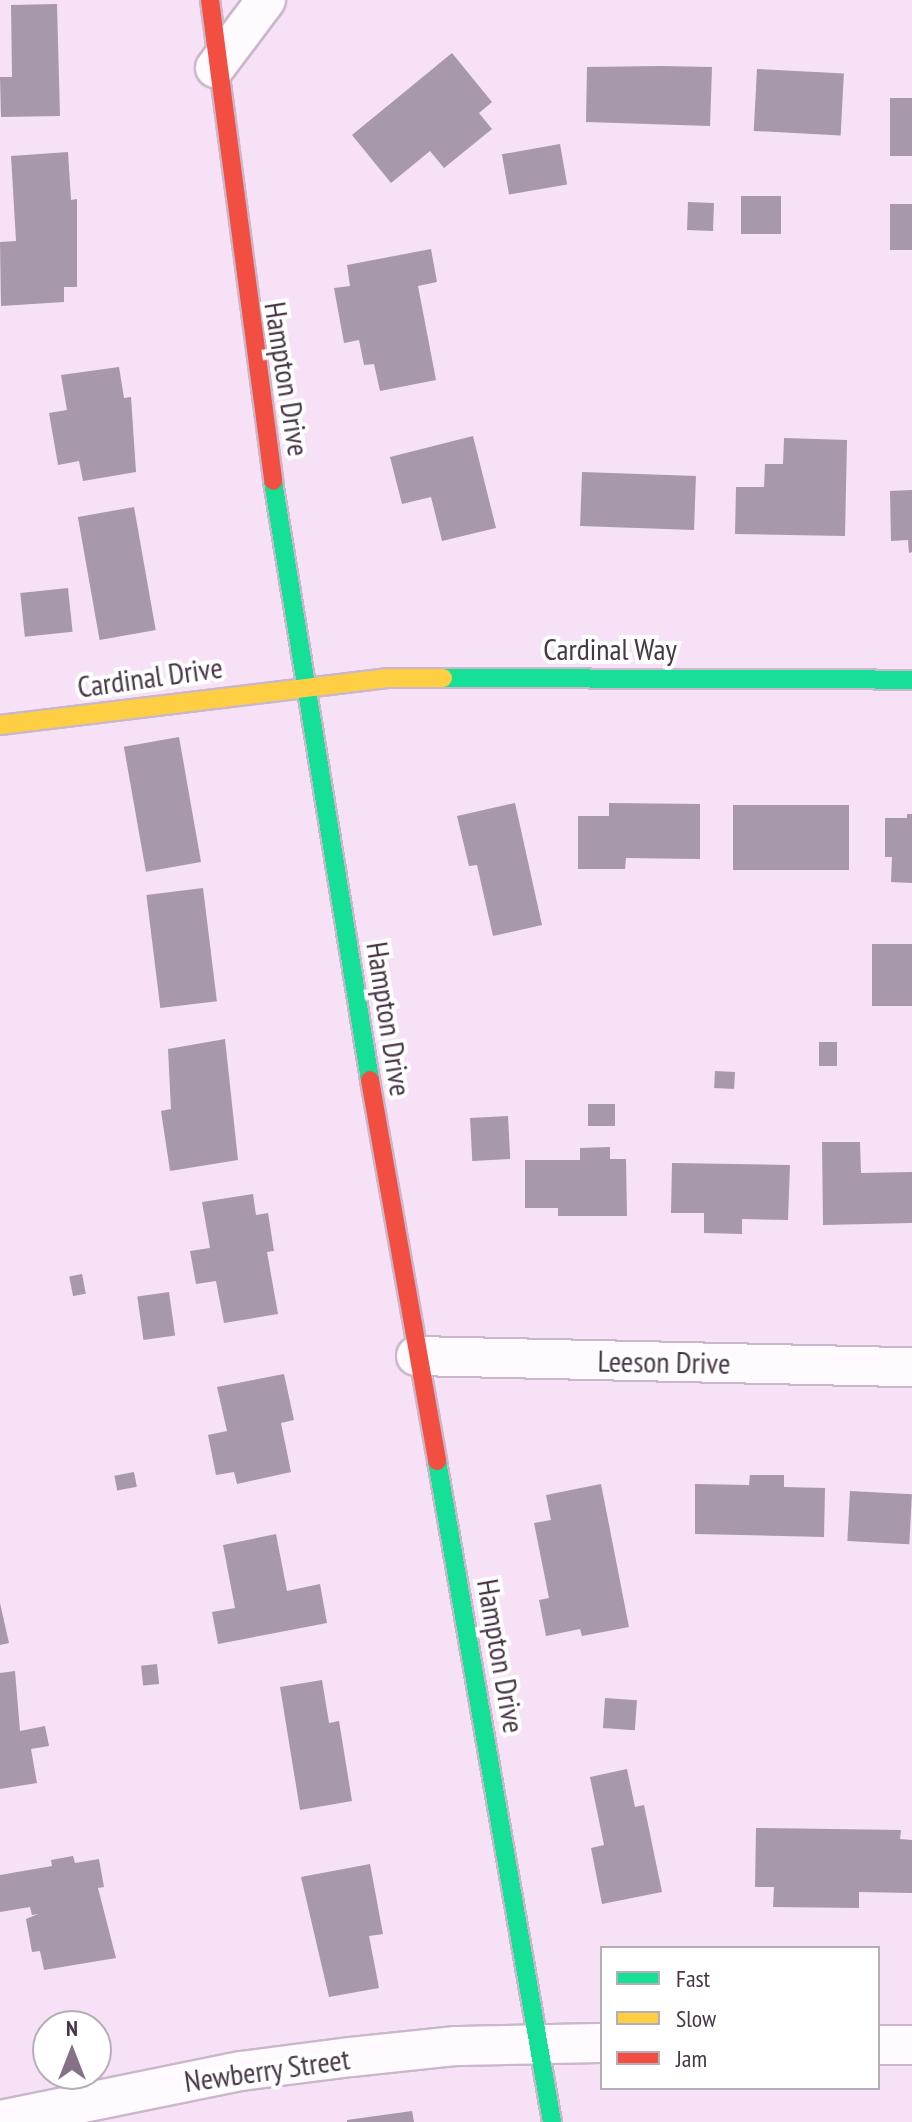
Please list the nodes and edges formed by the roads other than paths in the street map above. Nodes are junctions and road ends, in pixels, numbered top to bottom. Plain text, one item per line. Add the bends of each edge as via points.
1 (210, 0) edge
2 (266, 0) edge
3 (215, 68) junction
4 (912, 680) edge
5 (308, 684) junction
6 (0, 725) edge
7 (416, 1356) junction
8 (912, 1367) edge
9 (538, 2042) junction
10 (600, 2043) edge
11 (880, 2045) edge
12 (912, 2045) edge
13 (0, 2120) edge
14 (552, 2122) edge

1 - 3 street, Hampton Drive
2 - 3 street
3 - 5 street, Hampton Drive via 261,403
4 - 5 street, Cardinal Way via 389,678
5 - 6 street, Cardinal Drive
5 - 7 street, Hampton Drive
7 - 8 street, Leeson Drive
7 - 9 street, Hampton Drive
9 - 10 street, Newberry Street
9 - 13 street, Newberry Street via 241,2071
9 - 14 street, Hampton Drive
11 - 12 street

